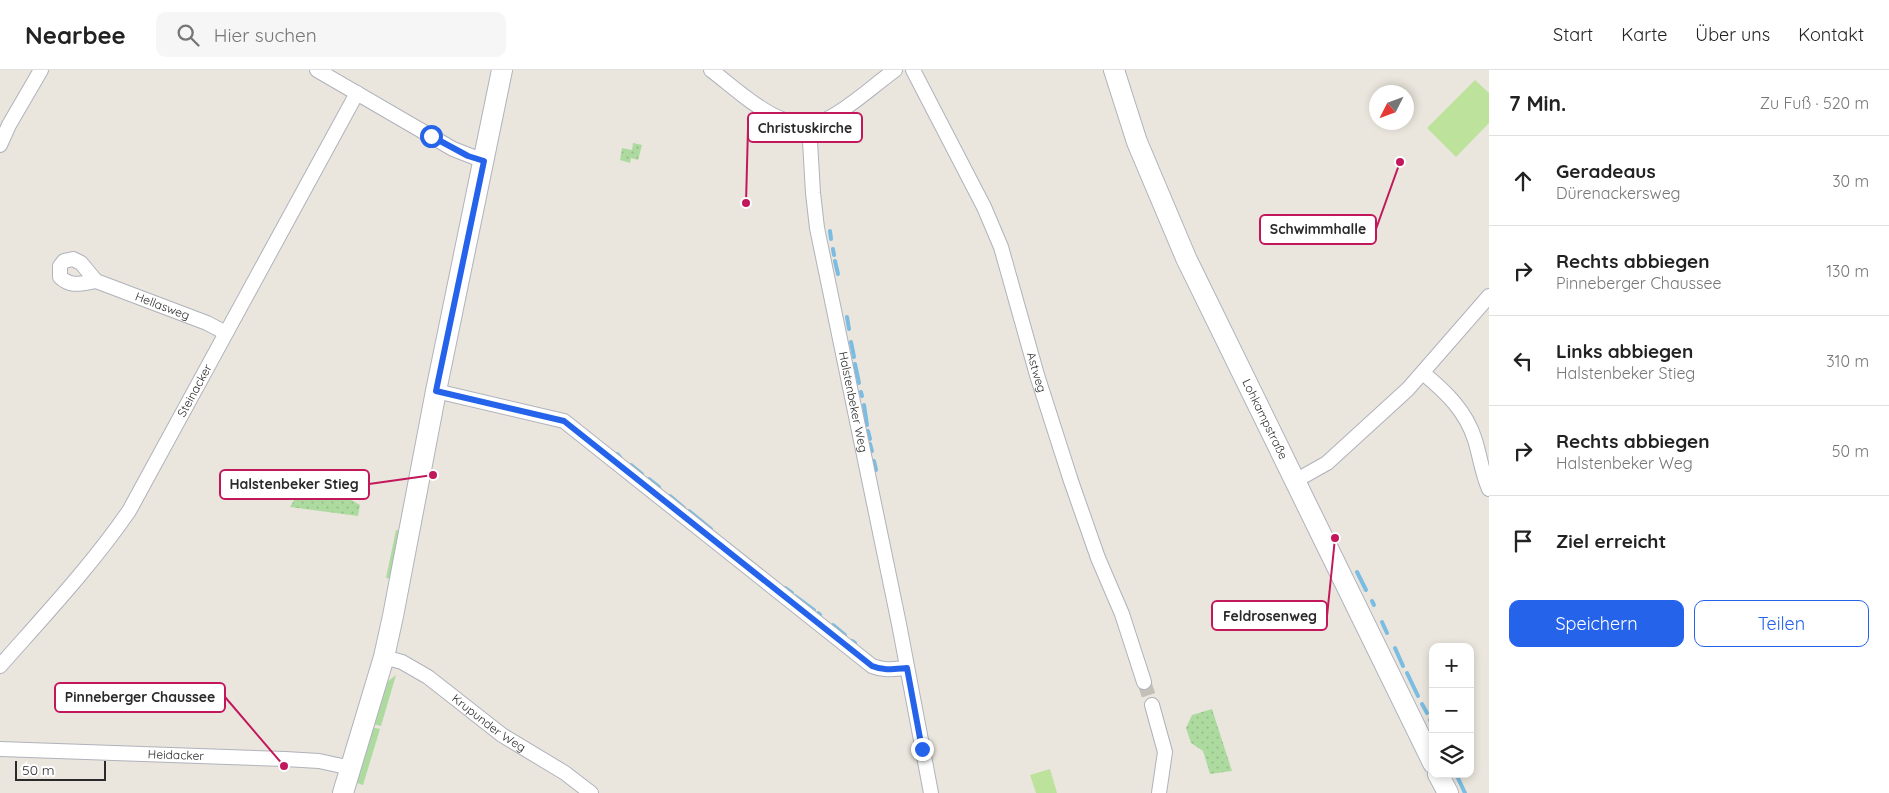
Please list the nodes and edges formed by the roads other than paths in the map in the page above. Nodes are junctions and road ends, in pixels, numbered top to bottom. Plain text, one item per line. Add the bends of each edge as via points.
1 (41, 70) edge
2 (318, 70) edge
3 (502, 70) edge
4 (711, 70) edge
5 (895, 70) edge
6 (914, 70) edge
7 (1114, 70) edge
8 (357, 93) junction
9 (809, 124) junction
10 (0, 145) edge
11 (484, 161) junction
12 (96, 281) dead end
13 (1489, 296) edge
14 (226, 333) junction
15 (1423, 374) junction
16 (436, 391) junction
17 (1295, 482) junction
18 (1489, 489) edge
19 (384, 658) junction
20 (0, 666) edge
21 (907, 668) junction
22 (1144, 682) tunnel mouth
23 (1152, 705) tunnel mouth
24 (0, 749) edge
25 (1429, 755) edge
26 (350, 768) junction
27 (1440, 778) edge
28 (343, 793) edge
29 (591, 793) edge
30 (931, 793) edge
31 (1159, 793) edge
32 (1448, 793) edge

1 - 10 street
2 - 8 street
3 - 11 street
4 - 9 street via 774,116 792,123
5 - 9 street via 835,114
6 - 22 street, Astweg via 1001,247 1071,481 1122,614
7 - 17 street, Lohkampstraße via 1137,142 1167,216
8 - 11 street via 453,149
8 - 14 street, Steinacker
9 - 21 street, Halstenbeker Weg via 817,228
11 - 16 street
12 - 14 street, Hellasweg
13 - 15 street
14 - 20 street, Steinacker via 129,511 87,567
15 - 17 street via 1327,463
15 - 18 street via 1461,411 1475,440
16 - 19 street
16 - 21 street via 564,421 872,666 889,670
17 - 25 street, Lohkampstraße
19 - 26 street
19 - 29 street, Krupunder Weg via 402,662 428,676 502,734 558,768
21 - 30 street, Halstenbeker Weg
23 - 31 street via 1165,752
24 - 26 street, Heidacker via 285,759 319,761
26 - 28 street
27 - 32 street

